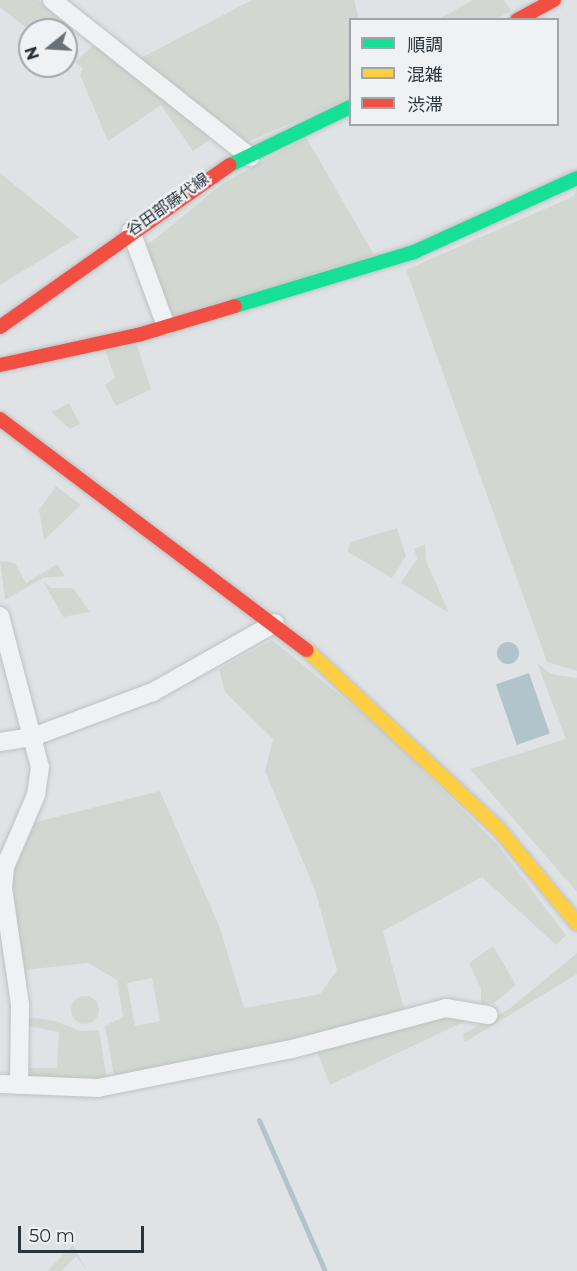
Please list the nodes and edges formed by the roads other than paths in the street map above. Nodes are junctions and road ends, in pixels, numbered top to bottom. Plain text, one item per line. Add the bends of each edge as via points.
1 (52, 0) edge
2 (554, 0) edge
3 (521, 18) edge
4 (349, 108) edge
5 (250, 158) junction
6 (577, 178) edge
7 (131, 231) junction
8 (166, 326) junction
9 (0, 327) edge
10 (0, 365) edge
11 (1, 422) edge
12 (0, 615) edge
13 (275, 623) junction
14 (33, 737) junction
15 (0, 742) edge
16 (577, 922) edge
17 (488, 1015) dead end
18 (0, 1084) edge
19 (19, 1085) junction

1 - 5 street
2 - 3 street
4 - 5 street, 谷田部藤代線
5 - 7 street, 谷田部藤代線 via 214,173
6 - 8 street via 414,252
7 - 8 street
7 - 9 street, 谷田部藤代線
8 - 10 street
11 - 13 street
12 - 14 street
13 - 14 street via 153,692
13 - 16 street via 429,758 498,828
14 - 15 street
14 - 19 street via 40,767 36,795 5,867 3,888 20,1005
17 - 19 street via 446,1008 292,1049 98,1088
18 - 19 street

